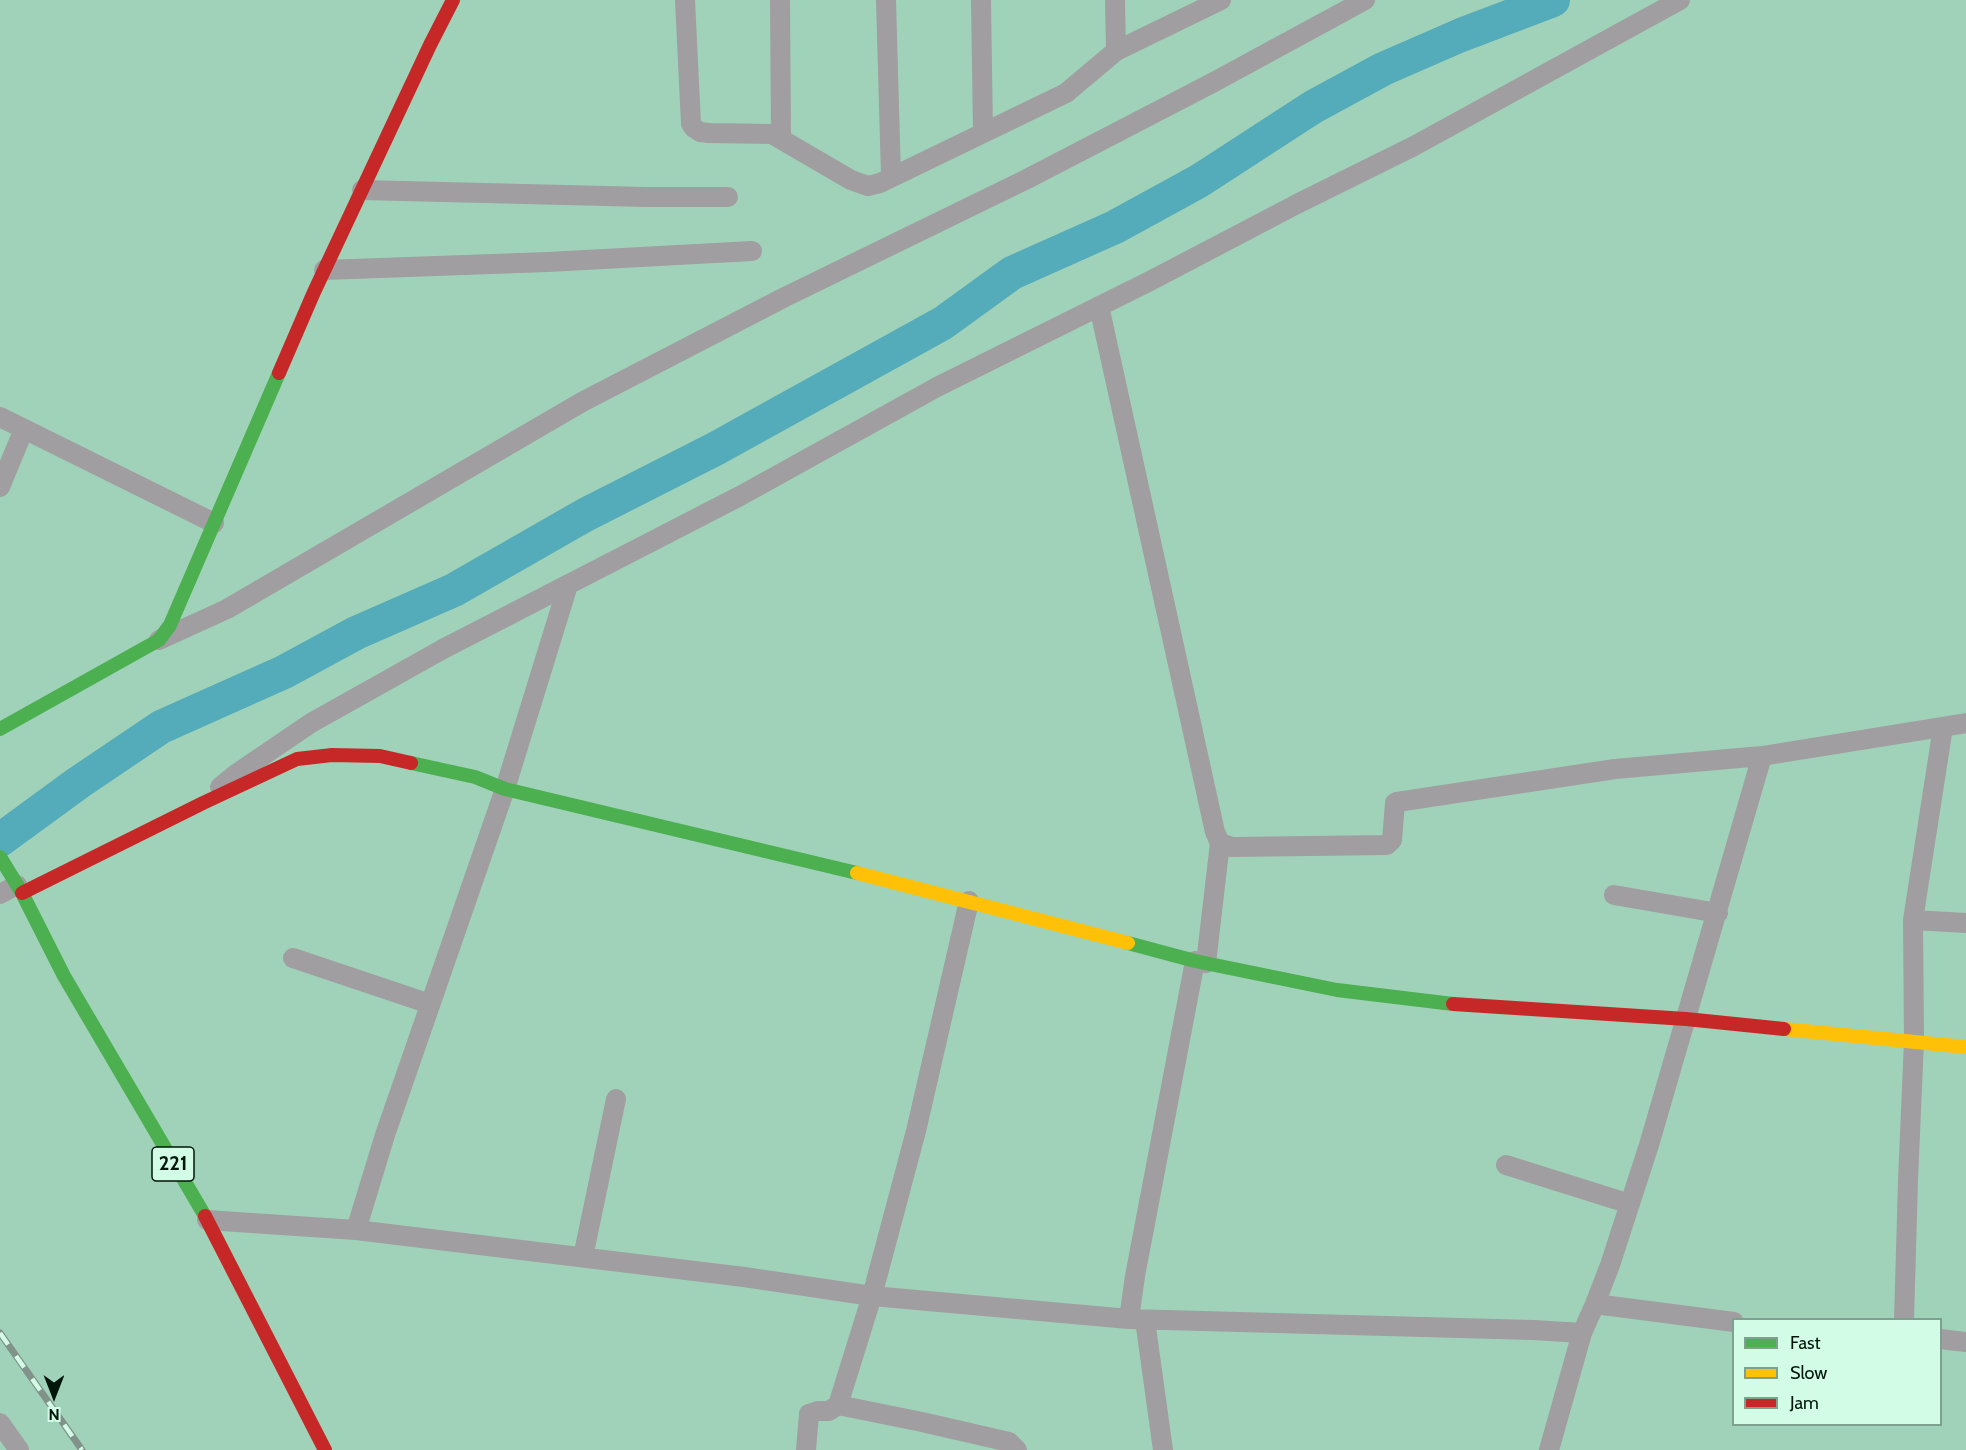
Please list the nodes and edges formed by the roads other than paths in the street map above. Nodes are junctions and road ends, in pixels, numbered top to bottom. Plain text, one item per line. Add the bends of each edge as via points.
1 (453, 0) edge
2 (685, 0) edge
3 (780, 0) edge
4 (886, 0) edge
5 (981, 0) edge
6 (1115, 0) edge
7 (1221, 0) edge
8 (1365, 0) edge
9 (1680, 0) edge
10 (1116, 51) junction
11 (983, 133) junction
12 (781, 139) junction
13 (891, 177) junction
14 (362, 190) junction
15 (728, 197) dead end
16 (752, 251) dead end
17 (324, 270) junction
18 (1099, 306) junction
19 (0, 417) edge
20 (24, 429) junction
21 (0, 487) edge
22 (214, 523) junction
23 (568, 585) junction
24 (159, 640) junction
25 (1966, 723) edge
26 (1943, 727) junction
27 (0, 729) edge
28 (1762, 756) junction
29 (505, 789) junction
30 (202, 803) junction
31 (1220, 843) junction
32 (0, 857) edge
33 (13, 888) edge
34 (1614, 895) dead end
35 (969, 901) junction
36 (1718, 913) junction
37 (1914, 920) junction
38 (1966, 923) edge
39 (293, 958) dead end
40 (1200, 962) junction
41 (430, 1004) junction
42 (1686, 1019) junction
43 (1914, 1041) junction
44 (1966, 1047) edge
45 (616, 1099) dead end
46 (1506, 1165) dead end
47 (1630, 1204) junction
48 (207, 1220) junction
49 (356, 1230) junction
50 (583, 1257) junction
51 (873, 1296) junction
52 (1595, 1304) junction
53 (1904, 1318) edge
54 (1137, 1319) junction
55 (1732, 1322) edge
56 (1582, 1333) junction
57 (1942, 1339) edge
58 (1966, 1342) edge
59 (838, 1405) junction
60 (0, 1423) edge
61 (19, 1450) edge
62 (325, 1450) edge
63 (806, 1450) edge
64 (1017, 1450) edge
65 (1163, 1450) edge
66 (1549, 1450) edge

1 - 14 street
2 - 12 street via 691,124 700,132 772,134
3 - 12 street
4 - 13 street
5 - 11 street
6 - 10 street
7 - 10 street
8 - 24 street via 1027,179 582,402 227,609
9 - 18 street via 1414,146
10 - 11 street via 1066,93
11 - 13 street
12 - 13 street via 868,186
14 - 15 street
14 - 17 street
16 - 17 street
17 - 22 street
18 - 23 street via 937,387
18 - 31 street
19 - 20 street
20 - 21 street
20 - 22 street
22 - 24 street via 170,625
23 - 29 street
23 - 30 street via 311,723 236,774
24 - 27 street
25 - 26 street
26 - 28 street
26 - 37 street
28 - 31 street via 1615,769 1396,802 1392,840 1387,845 1232,847
28 - 36 street
29 - 30 street via 475,777 380,756 332,755 297,759
29 - 35 street
29 - 41 street
30 - 33 street
31 - 40 street
32 - 33 street, 221
33 - 48 street, 221
34 - 36 street
35 - 40 street
35 - 51 street
36 - 42 street
37 - 38 street
37 - 43 street
39 - 41 street
40 - 42 street via 1337,990 1441,1002
40 - 54 street via 1136,1276
41 - 49 street
42 - 43 street
42 - 47 street
43 - 44 street
43 - 53 street
45 - 50 street
46 - 47 street
47 - 52 street
48 - 49 street
48 - 62 street, 221
49 - 50 street
50 - 51 street
51 - 54 street
51 - 59 street
52 - 55 street
52 - 56 street
54 - 56 street
54 - 65 street
56 - 66 street
57 - 58 street
59 - 63 street via 829,1412 809,1414
59 - 64 street via 1009,1442
60 - 61 street

